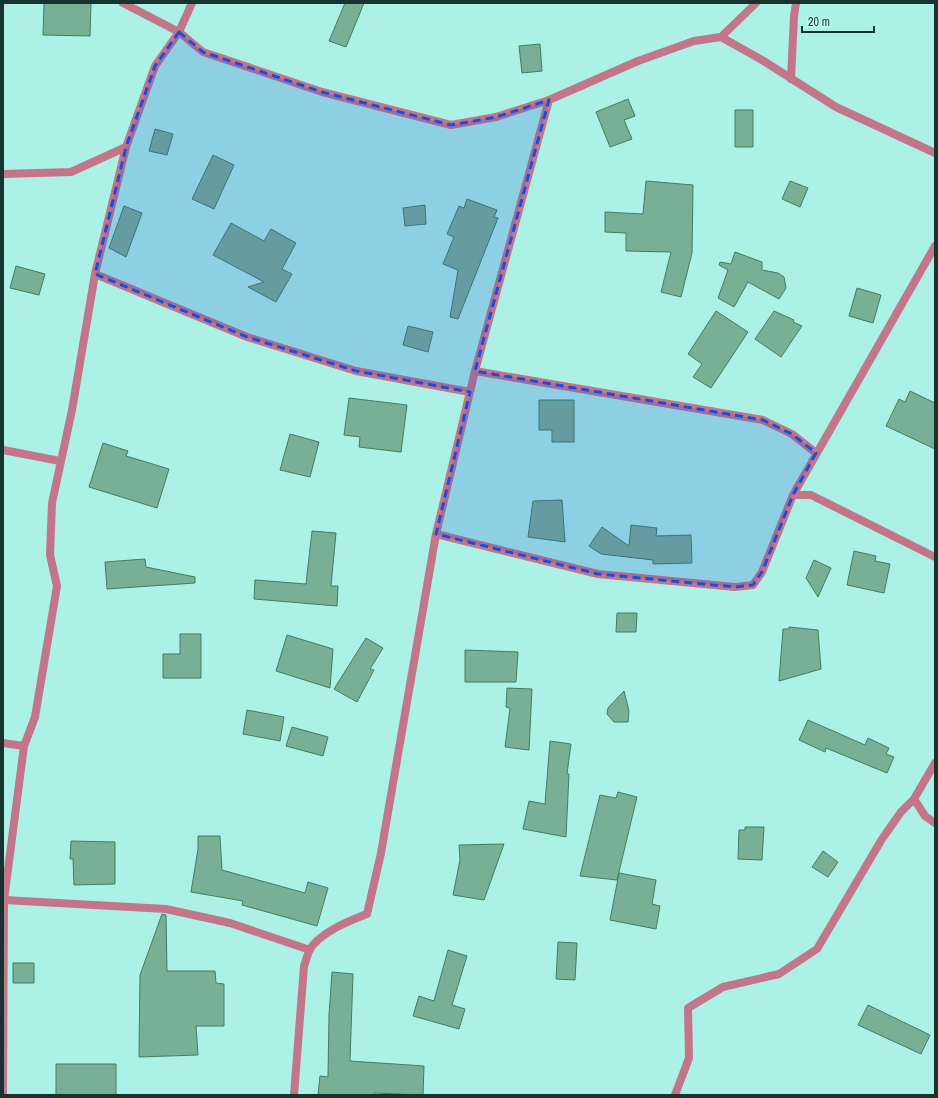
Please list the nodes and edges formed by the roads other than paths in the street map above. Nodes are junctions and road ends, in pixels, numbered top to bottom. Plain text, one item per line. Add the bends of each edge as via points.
1 (123, 3) edge
2 (192, 3) edge
3 (756, 3) edge
4 (796, 3) edge
5 (748, 7) edge
6 (179, 32) junction
7 (721, 37) junction
8 (791, 79) junction
9 (550, 100) junction
10 (126, 147) junction
11 (935, 153) edge
12 (3, 174) edge
13 (935, 246) edge
14 (96, 274) junction
15 (475, 371) junction
16 (470, 392) junction
17 (3, 450) edge
18 (816, 453) junction
19 (60, 461) junction
20 (793, 495) junction
21 (436, 534) junction
22 (935, 557) edge
23 (3, 743) edge
24 (24, 746) junction
25 (935, 763) edge
26 (914, 799) junction
27 (935, 823) edge
28 (4, 900) junction
29 (310, 950) junction
30 (3, 1095) edge
31 (294, 1095) edge
32 (675, 1095) edge

1 - 6 street
2 - 6 street
3 - 5 street
4 - 8 street
5 - 7 street
6 - 9 street via 203,52 322,92 451,125 496,118
6 - 10 street via 154,66
7 - 8 street
7 - 9 street via 694,41 638,61
8 - 11 street via 836,107
9 - 15 street
10 - 12 street via 71,172
10 - 14 street
13 - 18 street
14 - 16 street via 247,337 356,371
14 - 19 street via 72,410
15 - 16 street
15 - 18 street via 763,420 792,434
16 - 21 street
17 - 19 street
18 - 20 street
19 - 24 street via 52,502 50,555 57,586 35,717
20 - 21 street via 762,572 753,585 735,587 598,574
20 - 22 street via 810,495
21 - 29 street via 381,853 367,914 342,924
23 - 24 street
24 - 28 street
25 - 26 street
26 - 27 street via 925,816
26 - 32 street via 900,812 882,839 817,949 779,974 723,987 688,1008 689,1058
28 - 29 street via 166,909 230,923
28 - 30 street
29 - 31 street via 304,966

